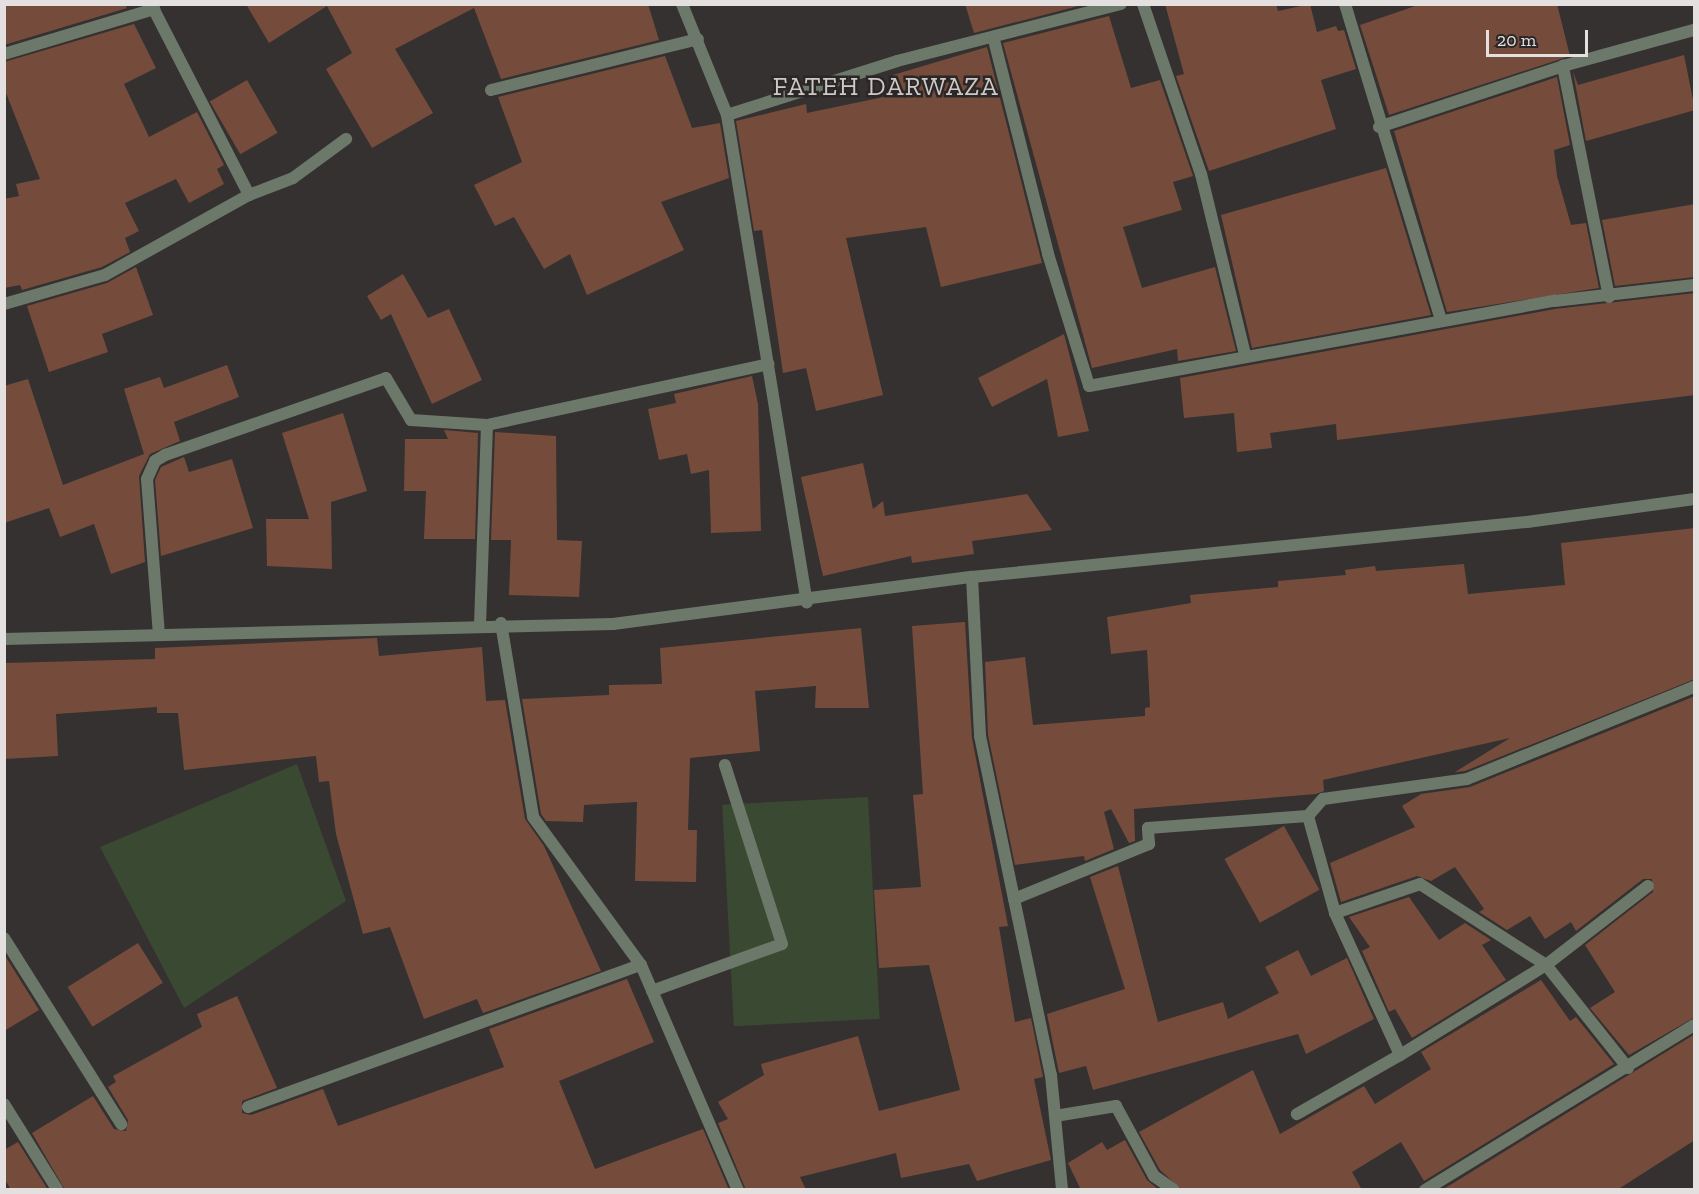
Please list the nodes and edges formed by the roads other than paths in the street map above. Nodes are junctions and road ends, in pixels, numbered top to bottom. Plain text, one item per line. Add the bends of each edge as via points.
1 (682, 4) edge
2 (1121, 4) edge
3 (1143, 4) edge
4 (1346, 4) edge
5 (153, 7) edge
6 (1695, 30) edge
7 (698, 39) junction
8 (994, 40) junction
9 (4, 54) edge
10 (1563, 66) junction
11 (491, 90) dead end
12 (727, 116) junction
13 (1379, 127) junction
14 (346, 139) dead end
15 (249, 195) junction
16 (1695, 285) edge
17 (1609, 297) junction
18 (4, 304) edge
19 (1441, 320) junction
20 (1245, 354) junction
21 (768, 364) junction
22 (487, 425) junction
23 (1695, 499) edge
24 (972, 577) junction
25 (807, 602) junction
26 (501, 623) junction
27 (480, 625) junction
28 (159, 635) junction
29 (4, 639) edge
30 (1695, 687) edge
31 (725, 765) dead end
32 (1308, 816) junction
33 (1648, 886) dead end
34 (1014, 899) junction
35 (1335, 913) junction
36 (4, 938) edge
37 (641, 965) junction
38 (1546, 965) junction
39 (652, 991) junction
40 (1695, 1025) edge
41 (1400, 1055) junction
42 (1628, 1068) junction
43 (4, 1104) edge
44 (248, 1107) dead end
45 (1297, 1113) dead end
46 (1055, 1116) junction
47 (121, 1124) dead end
48 (57, 1189) edge
49 (738, 1190) edge
50 (1062, 1190) edge
51 (1174, 1190) edge
52 (1425, 1190) edge

1 - 7 street
2 - 8 street
3 - 20 street via 1201,174
4 - 13 street
5 - 9 street
5 - 15 street
6 - 10 street
7 - 11 street
7 - 12 street
8 - 12 street via 897,61
8 - 20 street via 1048,254 1089,386
10 - 13 street
10 - 17 street
12 - 21 street
13 - 19 street
14 - 15 street via 293,178
15 - 18 street via 105,275
16 - 17 street
17 - 19 street
19 - 20 street
21 - 22 street
21 - 25 street
22 - 27 street
22 - 28 street via 411,420 386,378 155,461 147,479
23 - 24 street via 1527,522
24 - 25 street
24 - 34 street via 980,736
25 - 26 street via 613,624
26 - 27 street
26 - 37 street via 533,817
27 - 28 street
28 - 29 street
30 - 32 street via 1467,779 1323,799
31 - 39 street via 782,944
32 - 34 street via 1148,828 1149,844
32 - 35 street
33 - 38 street
34 - 46 street
35 - 38 street via 1420,884
35 - 41 street
36 - 47 street
37 - 39 street
37 - 44 street
38 - 41 street
38 - 42 street
39 - 49 street
40 - 42 street
41 - 45 street
42 - 52 street
43 - 48 street
46 - 50 street
46 - 51 street via 1116,1106 1154,1176

